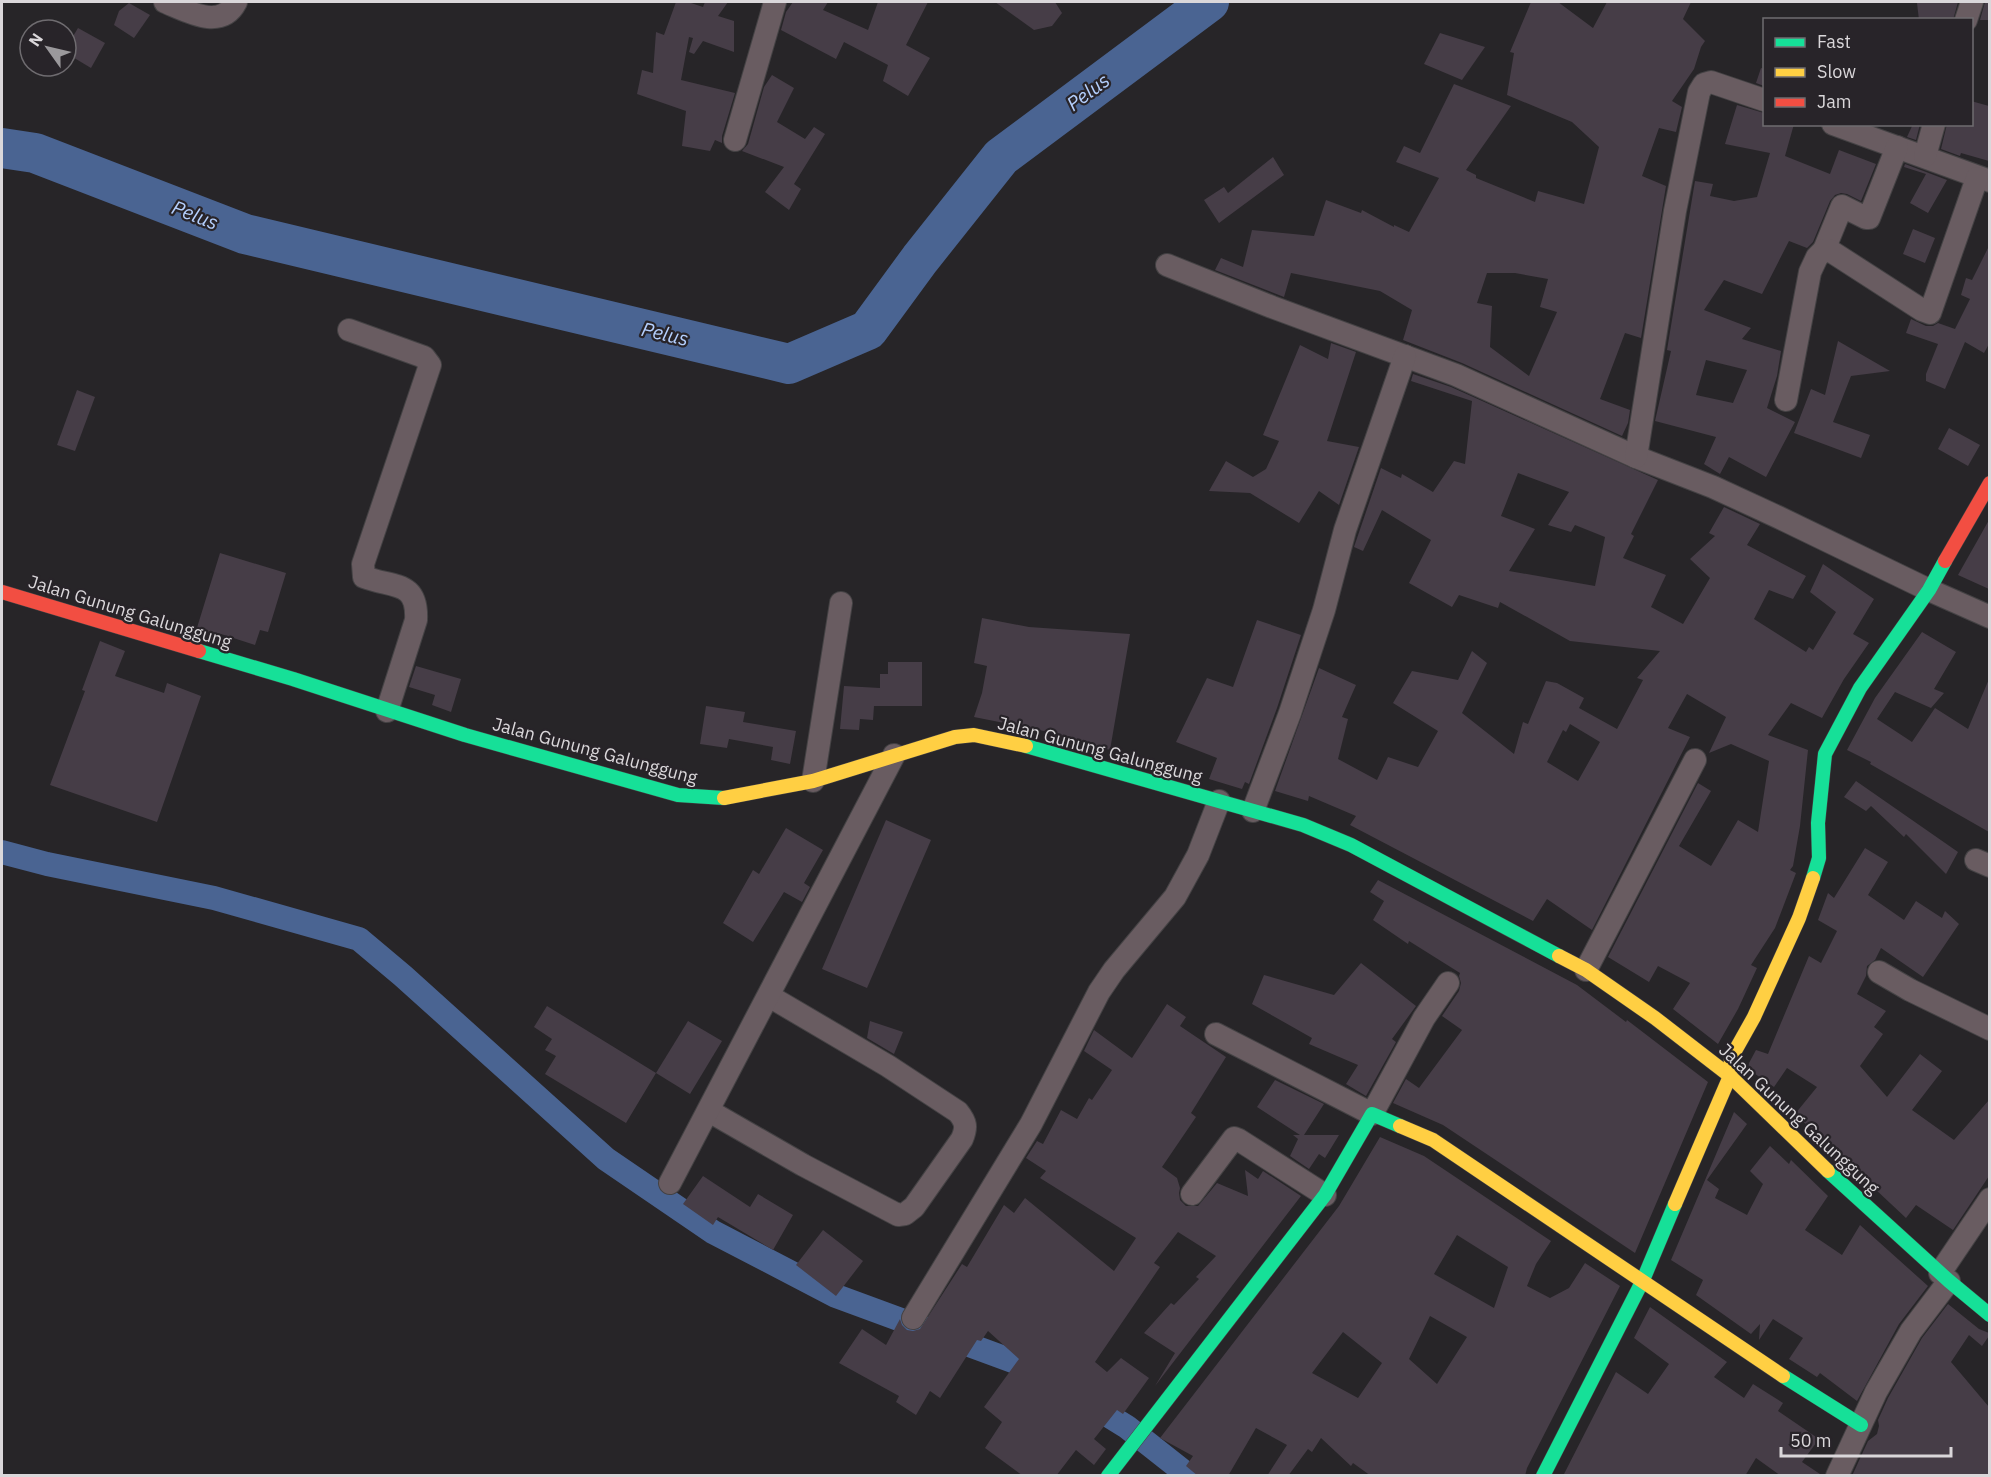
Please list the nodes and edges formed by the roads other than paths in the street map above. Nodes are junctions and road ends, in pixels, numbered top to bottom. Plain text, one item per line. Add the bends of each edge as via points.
1 (165, 2) edge
2 (236, 2) edge
3 (775, 2) edge
4 (1972, 2) edge
5 (1967, 18) edge
6 (1763, 100) edge
7 (1839, 126) edge
8 (1933, 126) edge
9 (735, 140) dead end
10 (1897, 147) junction
11 (1925, 156) junction
12 (1983, 180) edge
13 (1824, 249) junction
14 (1167, 265) dead end
15 (349, 330) dead end
16 (1405, 356) junction
17 (1786, 400) dead end
18 (1636, 457) junction
19 (1989, 483) edge
20 (1929, 590) junction
21 (2, 592) edge
22 (841, 603) dead end
23 (1989, 617) edge
24 (387, 711) junction
25 (894, 755) junction
26 (1695, 760) dead end
27 (813, 781) junction
28 (1220, 801) junction
29 (1253, 811) junction
30 (1586, 970) junction
31 (1879, 972) dead end
32 (1448, 983) dead end
33 (769, 996) junction
34 (1989, 1029) edge
35 (1216, 1034) dead end
36 (1730, 1076) junction
37 (709, 1110) junction
38 (1372, 1114) junction
39 (670, 1183) dead end
40 (1192, 1194) dead end
41 (1325, 1195) junction
42 (1989, 1199) edge
43 (1944, 1277) junction
44 (1642, 1280) junction
45 (1989, 1315) edge
46 (913, 1318) dead end
47 (1861, 1425) junction
48 (1108, 1476) edge
49 (1543, 1476) edge
50 (1837, 1476) edge

1 - 2 street via 196,15 218,17 228,13
3 - 9 street
4 - 5 street
6 - 18 street via 1711,82 1699,92 1675,211
7 - 10 street
8 - 11 street
10 - 11 street
10 - 13 street via 1869,218 1842,206
11 - 12 street
12 - 13 street via 1930,313
13 - 17 street via 1810,272
14 - 16 street
15 - 24 street via 424,357 430,365 363,564 364,577 402,587 412,594 416,608 416,620
16 - 18 street via 1456,375
16 - 29 street via 1345,530 1297,692
18 - 20 street via 1724,492
19 - 20 street
20 - 23 street
20 - 36 street via 1860,688 1825,754 1818,823 1819,858 1810,890 1754,1017 1731,1058
21 - 24 street, Jalan Gunung Galunggung
22 - 27 street
24 - 27 street, Jalan Gunung Galunggung via 678,795 719,799
25 - 27 street, Jalan Gunung Galunggung
25 - 28 street, Jalan Gunung Galunggung via 974,735 1045,750
25 - 33 street
26 - 30 street
28 - 29 street, Jalan Gunung Galunggung
28 - 46 street via 1175,897 1099,992 1031,1124
29 - 30 street, Jalan Gunung Galunggung via 1303,825 1351,845
30 - 36 street, Jalan Gunung Galunggung
31 - 34 street
32 - 38 street via 1424,1018
33 - 37 street
33 - 37 street via 958,1112 965,1120 962,1140 914,1207 898,1215
35 - 38 street
36 - 43 street, Jalan Gunung Galunggung
36 - 44 street
37 - 39 street
38 - 41 street
38 - 44 street via 1433,1140
40 - 41 street via 1234,1138
41 - 48 street
42 - 43 street
43 - 45 street, Jalan Gunung Galunggung
43 - 47 street via 1876,1392
44 - 47 street via 1752,1357
44 - 49 street
47 - 50 street

